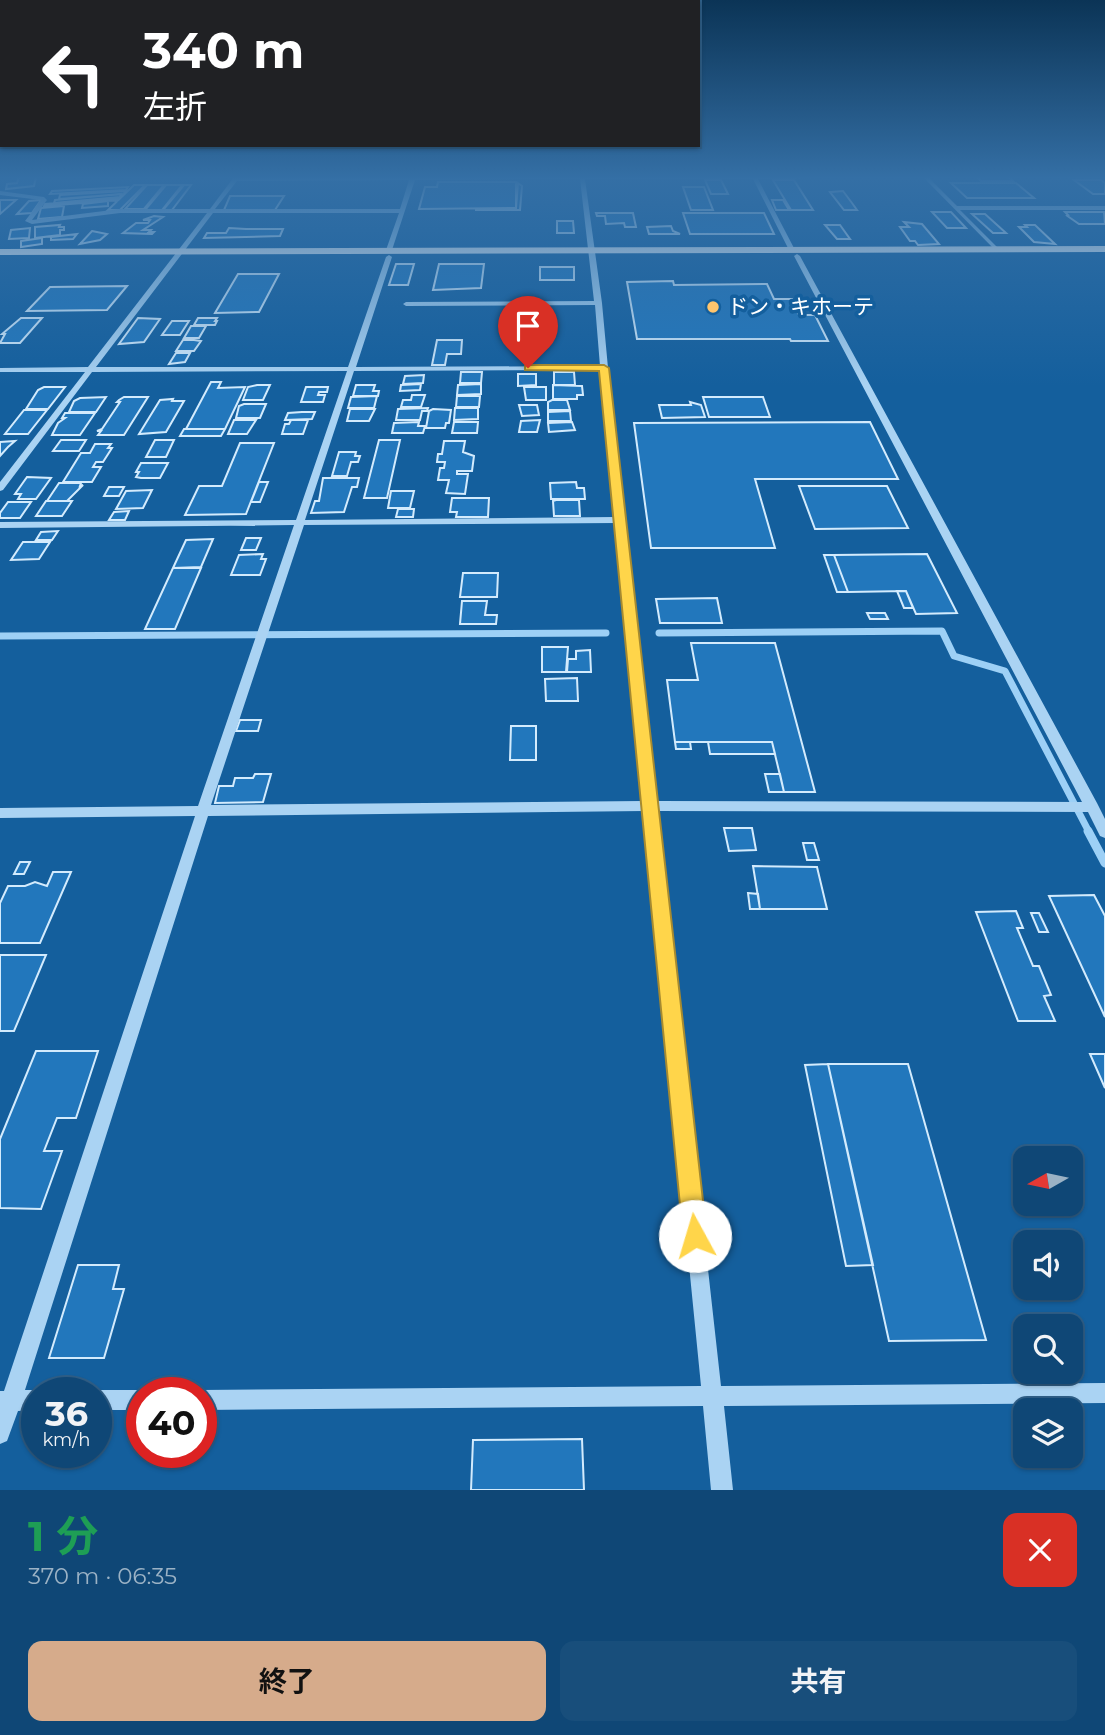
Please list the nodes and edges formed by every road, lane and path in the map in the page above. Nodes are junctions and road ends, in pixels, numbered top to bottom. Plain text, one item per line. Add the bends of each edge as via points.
1 (184, 247) edge
2 (391, 247) edge
3 (590, 247) edge
4 (791, 247) edge
5 (994, 247) edge
6 (996, 249) junction
7 (1105, 249) edge
8 (0, 252) edge
9 (591, 253) junction
10 (794, 253) junction
11 (178, 254) junction
12 (389, 254) junction
13 (1105, 255) edge
14 (0, 257) edge
15 (600, 303) junction
16 (406, 304) dead end
17 (351, 368) junction
18 (604, 368) junction
19 (90, 369) junction
20 (0, 370) edge
21 (0, 488) edge
22 (620, 520) junction
23 (300, 524) junction
24 (0, 525) edge
25 (650, 806) junction
26 (1089, 807) junction
27 (203, 811) junction
28 (0, 813) edge
29 (1105, 832) edge
30 (1105, 1393) edge
31 (712, 1397) junction
32 (217, 1400) edge
33 (6, 1401) edge
34 (0, 1434) edge
35 (722, 1490) edge

1 - 11 street
2 - 12 street
3 - 9 street
4 - 10 street
5 - 6 street
6 - 7 highway
6 - 10 highway
8 - 11 highway
9 - 10 highway
9 - 12 highway
9 - 15 street
10 - 13 highway
10 - 26 street
11 - 12 highway
11 - 14 highway
11 - 19 street
12 - 17 street
15 - 16 street
15 - 18 street
17 - 18 street
17 - 19 street
17 - 23 street
18 - 22 street
19 - 20 street
19 - 21 street
22 - 23 street
22 - 25 street
23 - 24 street
23 - 27 street
25 - 26 street
25 - 27 street
25 - 31 street
26 - 29 street
27 - 28 street
27 - 33 street
30 - 31 street
31 - 32 street
31 - 35 street
33 - 34 street

